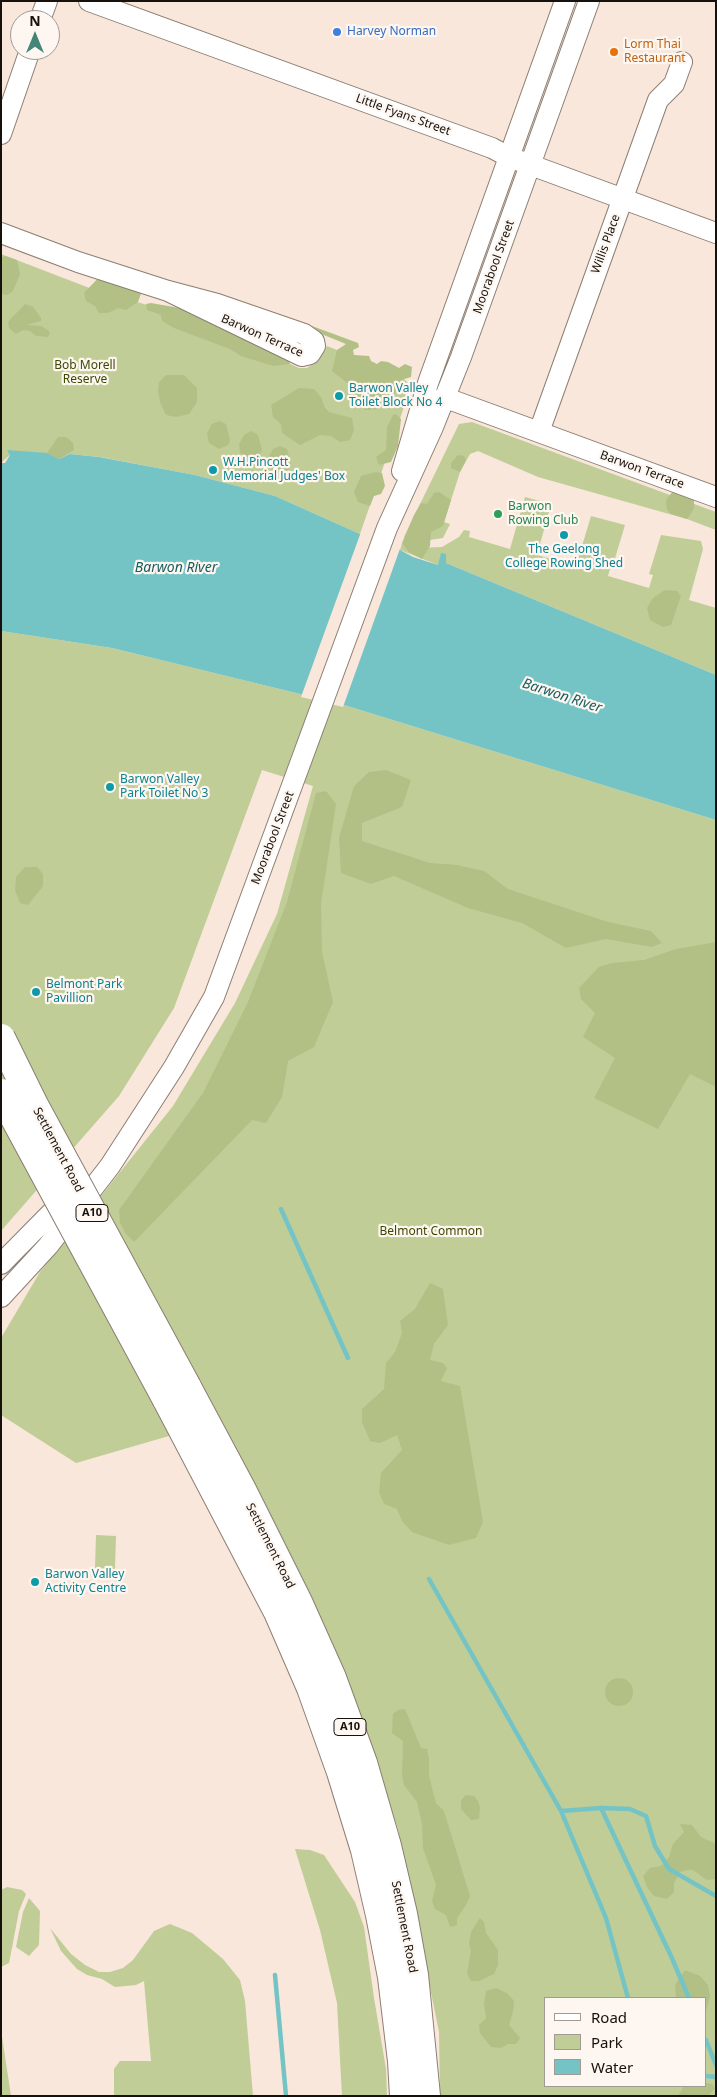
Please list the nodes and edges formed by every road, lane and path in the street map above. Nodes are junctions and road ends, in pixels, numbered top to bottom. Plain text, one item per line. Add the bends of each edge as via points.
1 (89, 1) edge
2 (565, 1) edge
3 (589, 1) edge
4 (27, 60) edge
5 (682, 62) dead end
6 (1, 134) edge
7 (509, 158) junction
8 (530, 165) junction
9 (622, 200) junction
10 (1, 233) edge
11 (716, 233) edge
12 (168, 291) junction
13 (446, 398) junction
14 (485, 412) junction
15 (433, 427) junction
16 (539, 432) junction
17 (409, 446) junction
18 (716, 498) edge
19 (387, 528) junction
20 (1, 1038) edge
21 (1, 1093) edge
22 (130, 1134) junction
23 (1, 1264) edge
24 (27, 1268) junction
25 (1, 1297) edge
26 (1, 1312) edge
27 (176, 1392) junction
28 (404, 2096) edge
29 (426, 2096) edge

1 - 7 street, Little Fyans Street via 492,148
2 - 7 street, Moorabool Street
3 - 8 street, Moorabool Street
4 - 6 street
5 - 9 street, Willis Place via 674,84 658,100
7 - 8 street, Little Fyans Street
7 - 17 street, Moorabool Street via 428,383
8 - 9 street, Little Fyans Street
8 - 13 street, Moorabool Street
9 - 11 street, Little Fyans Street
9 - 16 street, Willis Place
10 - 12 street, Barwon Terrace
12 - 12 street, Barwon Terrace via 304,334 313,339 315,346 310,354 302,356
13 - 14 street, Barwon Terrace
13 - 15 street, Moorabool Street
13 - 17 street via 438,398 431,403
14 - 15 street, Barwon Terrace via 450,415
14 - 16 street, Barwon Terrace
15 - 19 street, Moorabool Street
16 - 18 street, Barwon Terrace
17 - 19 street, Moorabool Street
19 - 22 street, Moorabool Street via 214,997
20 - 27 highway, Settlement Road / A10, bridge
21 - 27 highway, Settlement Road / A10, bridge
22 - 23 street, Moorabool Street
22 - 24 street, Moorabool Street via 110,1166
24 - 25 street, Moorabool Street
24 - 26 street
27 - 28 highway, Settlement Road / A10 via 278,1612 342,1772 365,1850 392,1977
27 - 29 highway, Settlement Road / A10 via 241,1488 332,1678 363,1763 403,1914 414,1975

